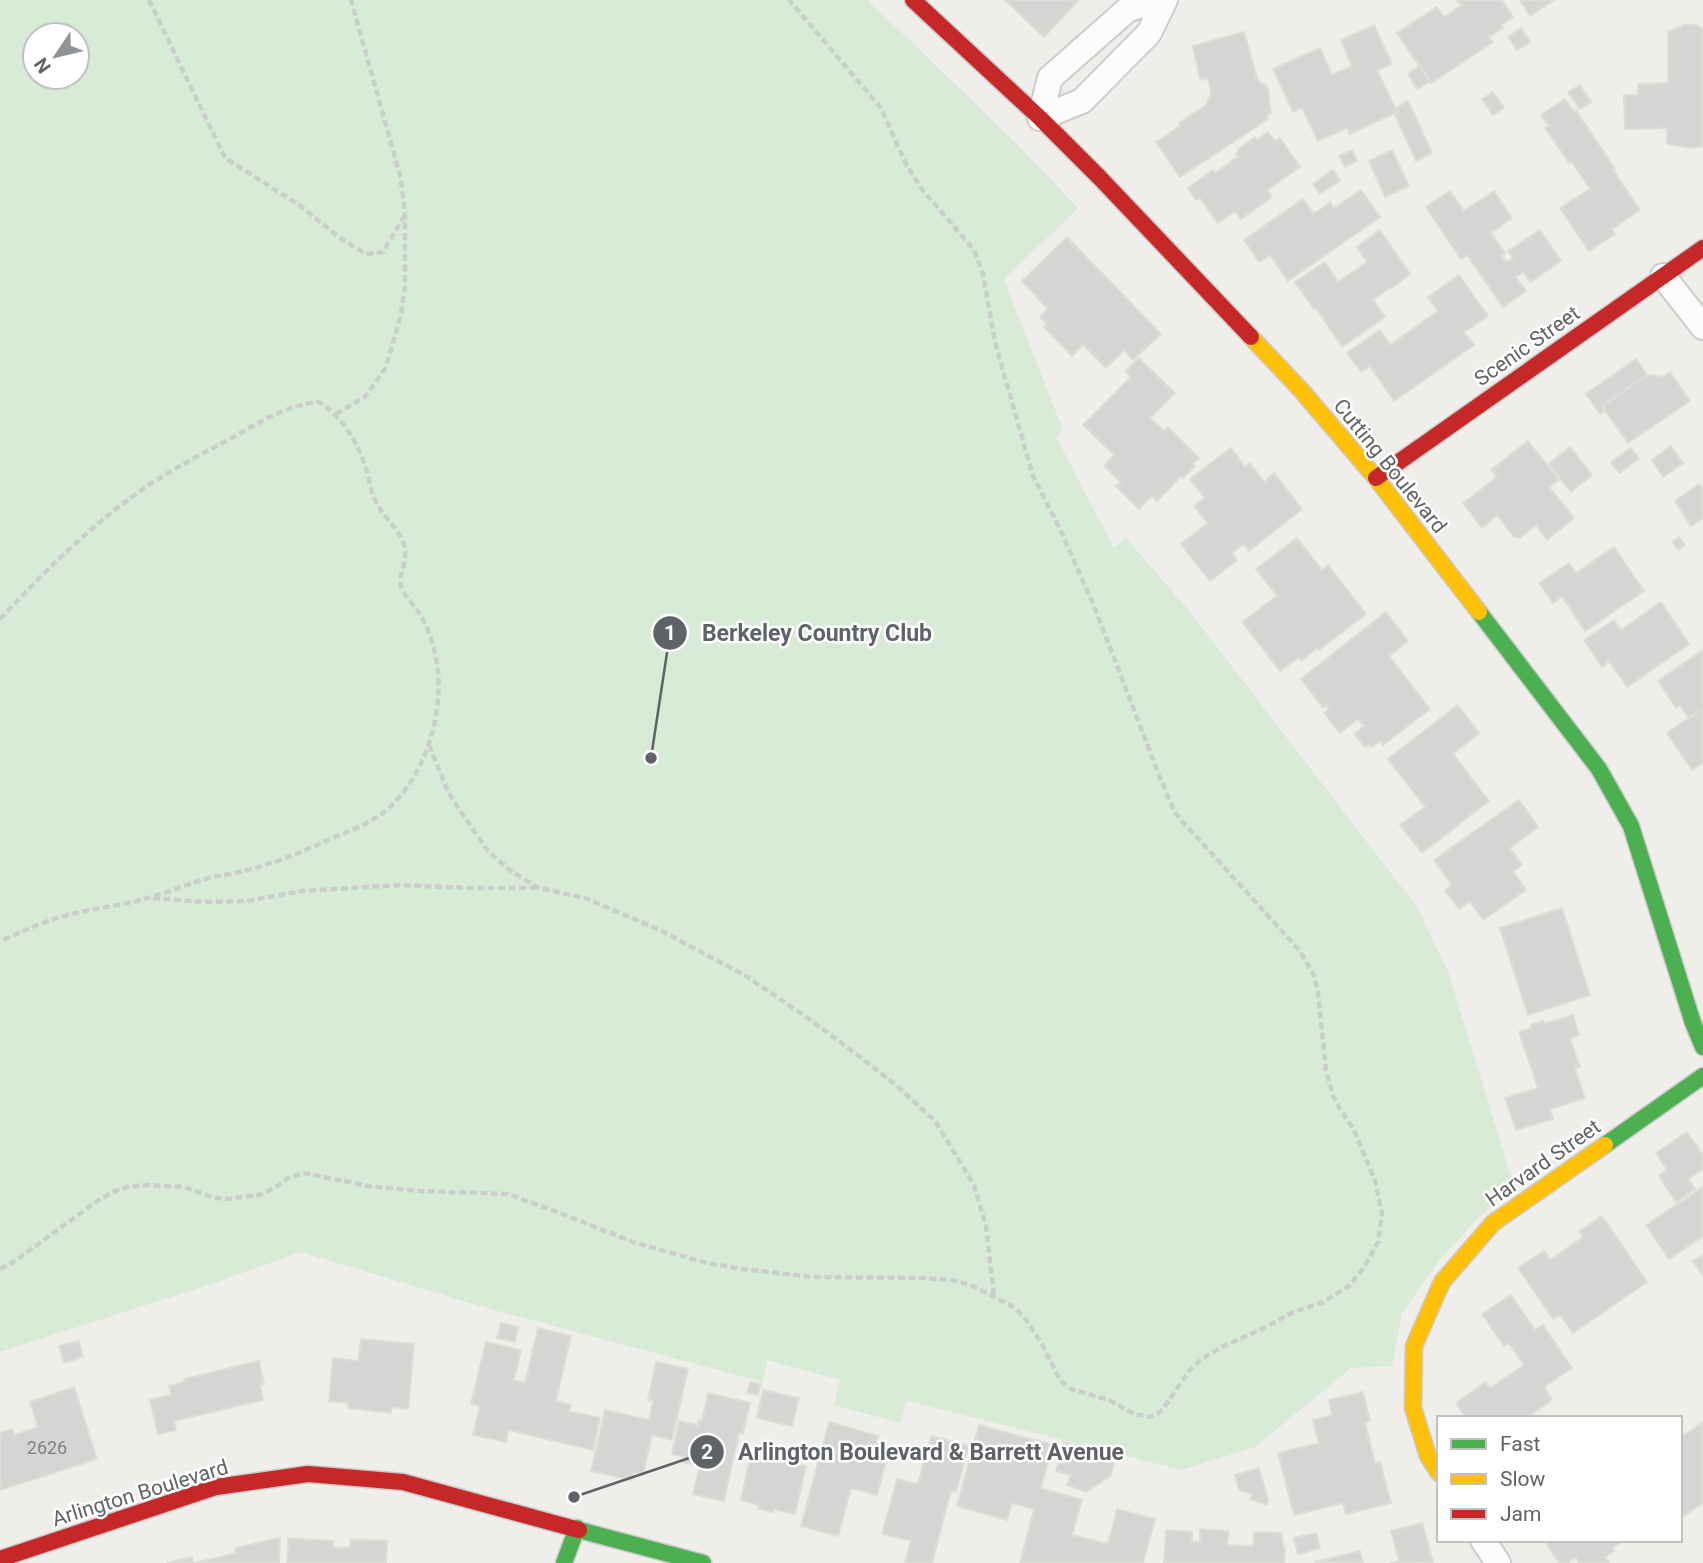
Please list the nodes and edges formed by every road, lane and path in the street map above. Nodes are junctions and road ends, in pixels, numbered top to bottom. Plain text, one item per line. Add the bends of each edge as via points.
1 (149, 0) edge
2 (351, 0) edge
3 (789, 0) edge
4 (914, 0) edge
5 (1155, 0) edge
6 (1165, 0) edge
7 (1040, 118) junction
8 (405, 215) junction
9 (1703, 248) edge
10 (1662, 276) junction
11 (1703, 327) edge
12 (336, 414) junction
13 (1376, 478) junction
14 (0, 619) edge
15 (429, 744) junction
16 (539, 888) junction
17 (147, 898) junction
18 (0, 941) edge
19 (1703, 1047) edge
20 (1703, 1076) edge
21 (0, 1269) edge
22 (994, 1296) junction
23 (1437, 1470) edge
24 (578, 1528) junction
25 (1484, 1542) edge
26 (0, 1559) edge
27 (564, 1563) edge
28 (703, 1563) edge
29 (1498, 1563) edge

1 - 8 path via 225,158 366,254 383,252
2 - 8 path via 392,142
3 - 22 path via 881,108 921,188 974,250 1033,476 1094,606 1175,813 1300,951 1314,975 1333,1096 1367,1157 1382,1214 1373,1254 1349,1286 1208,1355 1189,1371 1169,1403 1150,1417 1071,1390 1058,1376 1030,1324
4 - 7 street, Cutting Boulevard
5 - 7 street via 1127,10 1050,78
6 - 7 street via 1149,33 1082,100
7 - 13 street, Cutting Boulevard via 1301,390
8 - 12 path via 405,285 386,367 366,396
9 - 10 street, Scenic Street
10 - 11 street
10 - 13 street, Scenic Street
12 - 14 path via 319,402 297,407 269,417 167,474 108,516
12 - 15 path via 355,440 381,512 404,545 401,587 431,637 438,683
13 - 19 street, Cutting Boulevard via 1599,769 1631,826
15 - 16 path via 448,792 488,850 511,872
15 - 17 path via 402,794 373,820 258,868
16 - 17 path via 401,884 302,891 247,901
16 - 22 path via 585,898 651,926 746,976 897,1086 935,1121 974,1185 986,1226
17 - 18 path via 61,917
20 - 23 street, Harvard Street via 1493,1223 1442,1282 1414,1346 1413,1408 1428,1457
21 - 22 path via 97,1201 127,1186 184,1187 225,1199 259,1195 304,1173 368,1186 508,1194 633,1242 707,1264 813,1277 952,1280
24 - 26 street, Arlington Boulevard via 403,1482 308,1474 216,1488
24 - 27 street
24 - 28 street, Arlington Boulevard
25 - 29 street

